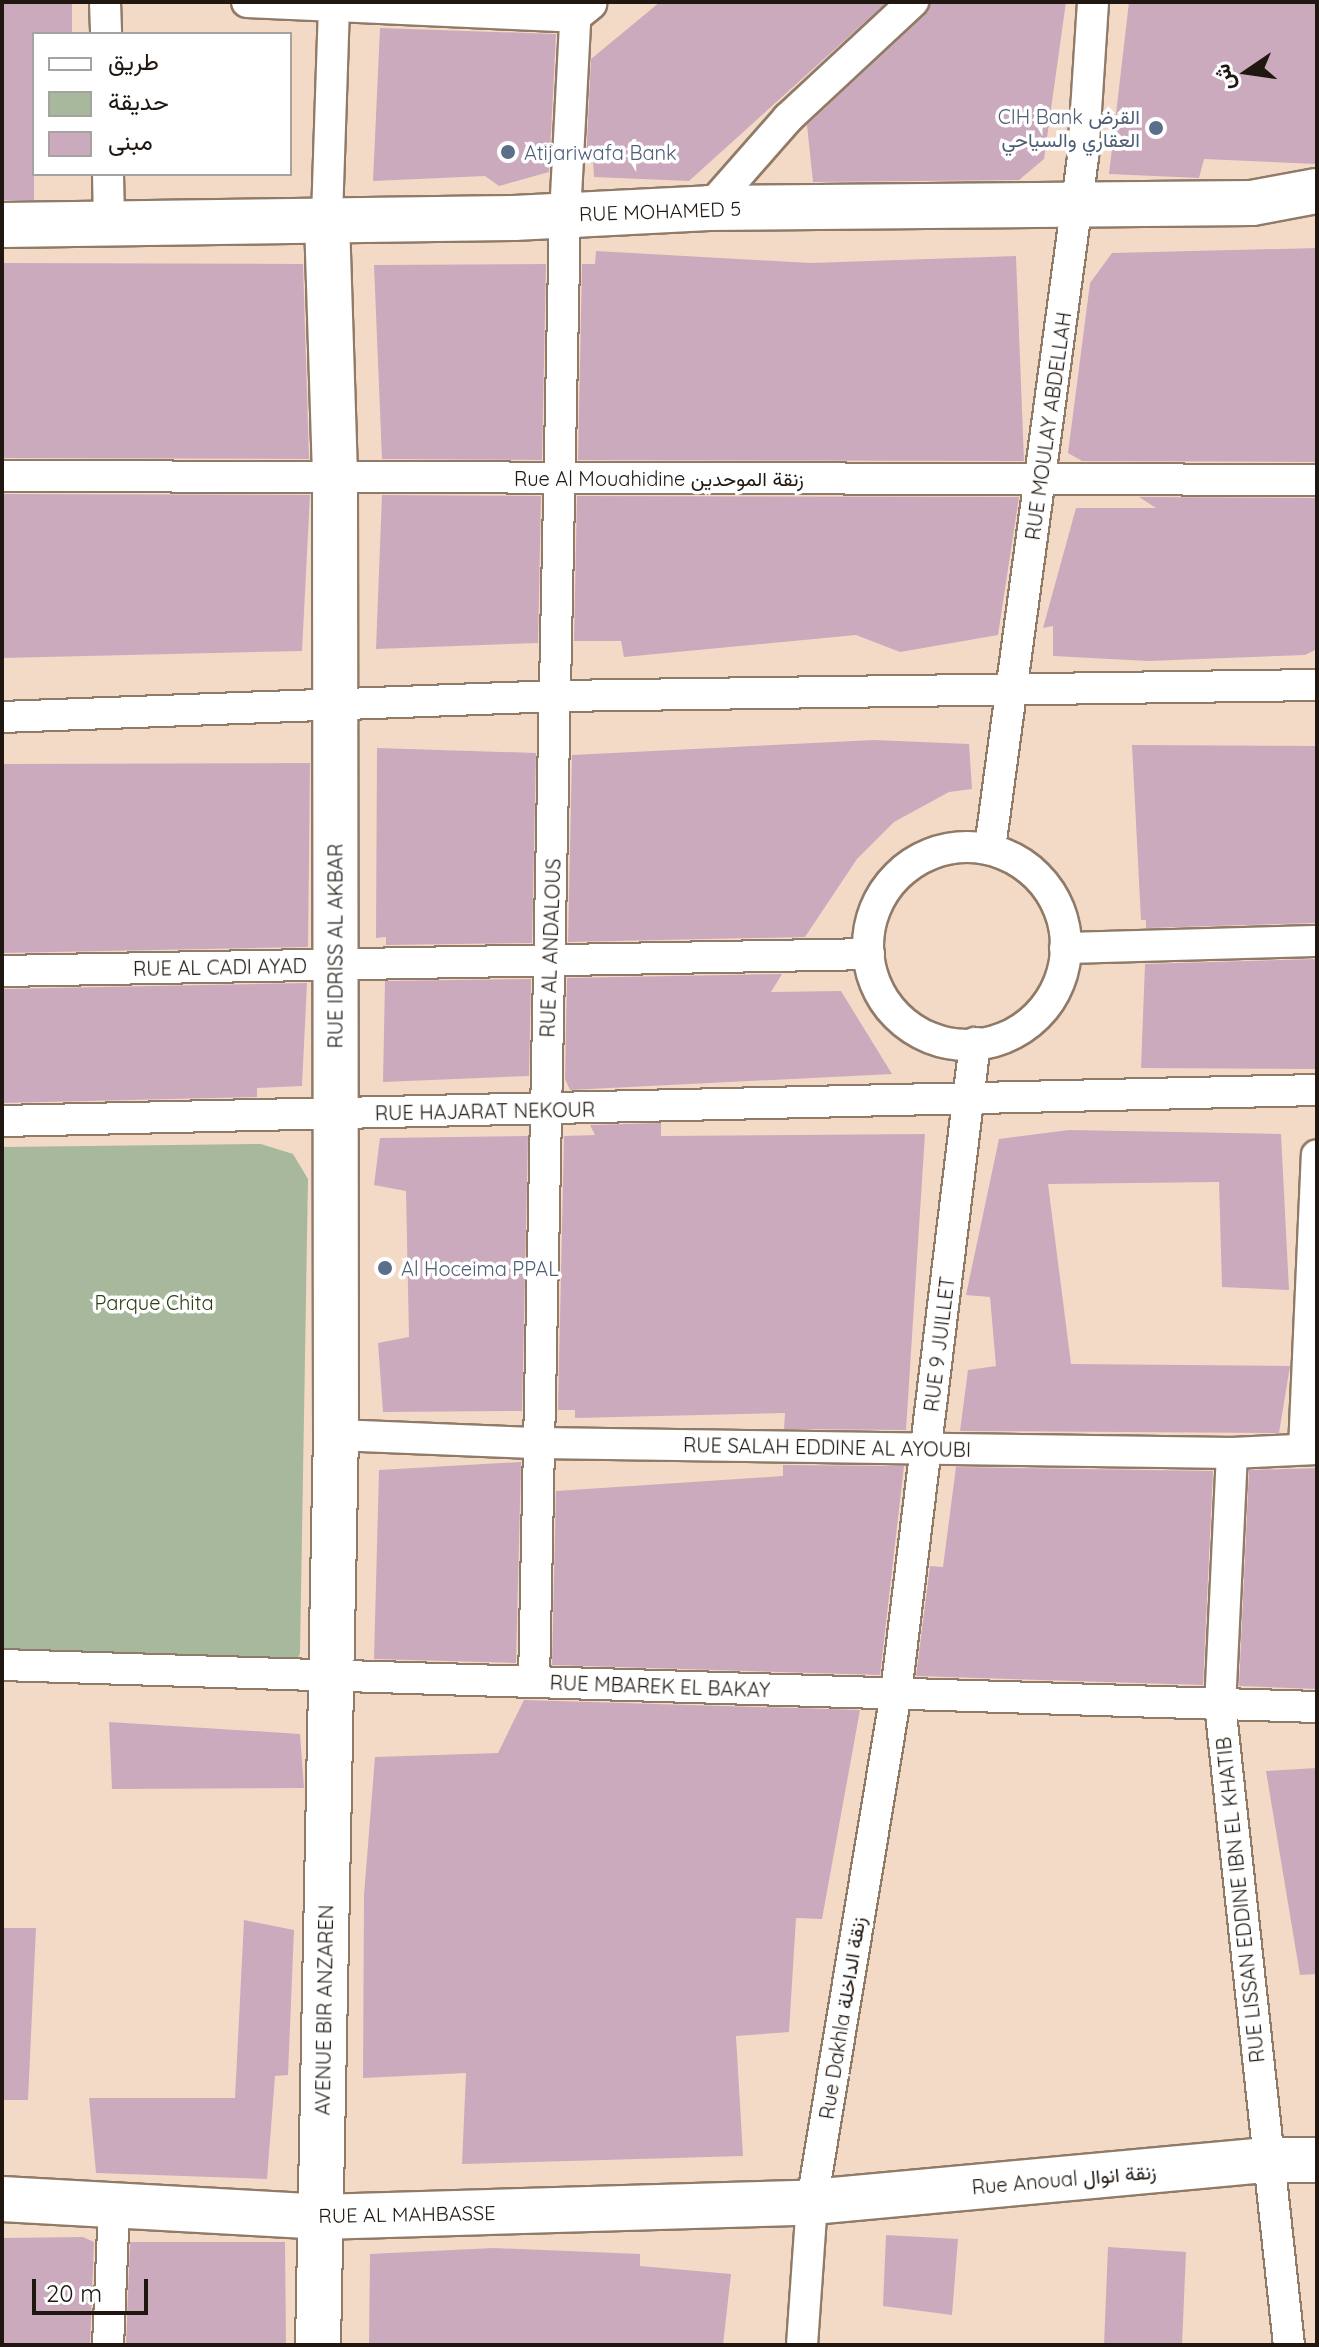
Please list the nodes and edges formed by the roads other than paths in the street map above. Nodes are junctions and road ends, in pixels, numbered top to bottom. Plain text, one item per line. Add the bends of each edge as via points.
1 (105, 2) edge
2 (247, 2) edge
3 (913, 2) edge
4 (1093, 2) edge
5 (333, 5) edge
6 (582, 7) edge
7 (106, 32) edge
8 (108, 176) edge
9 (1317, 191) edge
10 (1077, 205) junction
11 (709, 208) junction
12 (565, 215) junction
13 (327, 217) junction
14 (109, 223) junction
15 (2, 225) edge
16 (335, 475) junction
17 (2, 476) edge
18 (562, 478) junction
19 (1041, 479) junction
20 (1317, 480) edge
21 (1317, 685) edge
22 (1011, 692) junction
23 (558, 696) junction
24 (333, 705) junction
25 (2, 717) edge
26 (990, 848) junction
27 (1317, 941) edge
28 (1065, 948) junction
29 (869, 954) junction
30 (549, 960) junction
31 (336, 965) junction
32 (2, 971) edge
33 (975, 1043) junction
34 (1317, 1090) edge
35 (968, 1101) junction
36 (546, 1109) junction
37 (334, 1115) junction
38 (2, 1121) edge
39 (1317, 1155) edge
40 (1314, 1287) edge
41 (336, 1435) junction
42 (539, 1443) junction
43 (926, 1448) junction
44 (1311, 1449) edge
45 (1232, 1453) junction
46 (2, 1665) edge
47 (329, 1675) junction
48 (534, 1682) junction
49 (896, 1693) junction
50 (1220, 1704) junction
51 (1317, 1707) edge
52 (1267, 2160) junction
53 (1317, 2160) edge
54 (2, 2199) edge
55 (812, 2202) junction
56 (114, 2205) junction
57 (320, 2217) junction
58 (108, 2345) edge
59 (318, 2345) edge
60 (802, 2345) edge
61 (1289, 2345) edge

1 - 7 street
2 - 5 street
3 - 11 street via 788,118
4 - 10 street, RUE MOULAY ABDELLAH
5 - 6 street
5 - 13 street
6 - 12 street, RUE AL ANDALOUS
8 - 14 street
9 - 10 street, RUE MOHAMED 5 via 1252,203
10 - 11 street, RUE MOHAMED 5
10 - 19 street, RUE MOULAY ABDELLAH
11 - 12 street, RUE MOHAMED 5
12 - 13 street, RUE MOHAMED 5
12 - 18 street, RUE AL ANDALOUS
13 - 14 street, RUE MOHAMED 5
13 - 16 street, RUE IDRISS AL AKBAR
14 - 15 street, RUE MOHAMED 5
16 - 17 street, Rue Al Mouahidine زنقة الموحدين
16 - 18 street, Rue Al Mouahidine زنقة الموحدين
16 - 24 street, RUE IDRISS AL AKBAR
18 - 19 street, Rue Al Mouahidine زنقة الموحدين
18 - 23 street, RUE AL ANDALOUS
19 - 20 street, Rue Al Mouahidine زنقة الموحدين
19 - 22 street, RUE MOULAY ABDELLAH
21 - 22 street
22 - 23 street
22 - 26 street, RUE MOULAY ABDELLAH
23 - 24 street
23 - 30 street, RUE AL ANDALOUS
24 - 25 street
24 - 31 street, RUE IDRISS AL AKBAR
26 - 28 street via 1024,864 1050,890 1061,913
26 - 29 street via 939,850 914,860 888,884 870,924
27 - 28 street
28 - 33 street via 1057,988 1039,1014 1011,1035
29 - 30 street, RUE AL CADI AYAD
29 - 33 street via 873,980 898,1017 941,1042
30 - 31 street, RUE AL CADI AYAD
30 - 36 street, RUE AL ANDALOUS
31 - 32 street, RUE AL CADI AYAD
31 - 37 street, RUE IDRISS AL AKBAR
33 - 35 street, RUE 9 JUILLET
34 - 35 street, RUE HAJARAT NEKOUR
35 - 36 street, RUE HAJARAT NEKOUR
35 - 43 street, RUE 9 JUILLET
36 - 37 street, RUE HAJARAT NEKOUR
36 - 42 street, RUE AL ANDALOUS
37 - 38 street, RUE HAJARAT NEKOUR
37 - 41 street, RUE IDRISS AL AKBAR
39 - 40 street
40 - 44 street
41 - 42 street, RUE SALAH EDDINE AL AYOUBI
41 - 47 street, RUE IDRISS AL AKBAR
42 - 43 street, RUE SALAH EDDINE AL AYOUBI
42 - 48 street, RUE AL ANDALOUS
43 - 45 street, RUE SALAH EDDINE AL AYOUBI
43 - 49 street, RUE 9 JUILLET
44 - 45 street, RUE SALAH EDDINE AL AYOUBI
45 - 50 street, RUE LISSAN EDDINE IBN EL KHATIB
46 - 47 street, RUE MBAREK EL BAKAY
47 - 48 street, RUE MBAREK EL BAKAY
47 - 57 street, AVENUE BIR ANZAREN
48 - 49 street, RUE MBAREK EL BAKAY
49 - 50 street, RUE MBAREK EL BAKAY
49 - 55 street, Rue Dakhla زنقة الداخلة
50 - 51 street, RUE MBAREK EL BAKAY
50 - 52 street, RUE LISSAN EDDINE IBN EL KHATIB
52 - 53 street, Rue Anoual زنقة انوال
52 - 55 street, Rue Anoual زنقة انوال
52 - 61 street, RUE LISSAN EDDINE IBN EL KHATIB
54 - 56 street, RUE AL MAHBASSE
55 - 57 street, RUE AL MAHBASSE
55 - 60 street, Rue Dakhla زنقة الداخلة
56 - 57 street, RUE AL MAHBASSE
56 - 58 street
57 - 59 street, AVENUE BIR ANZAREN

